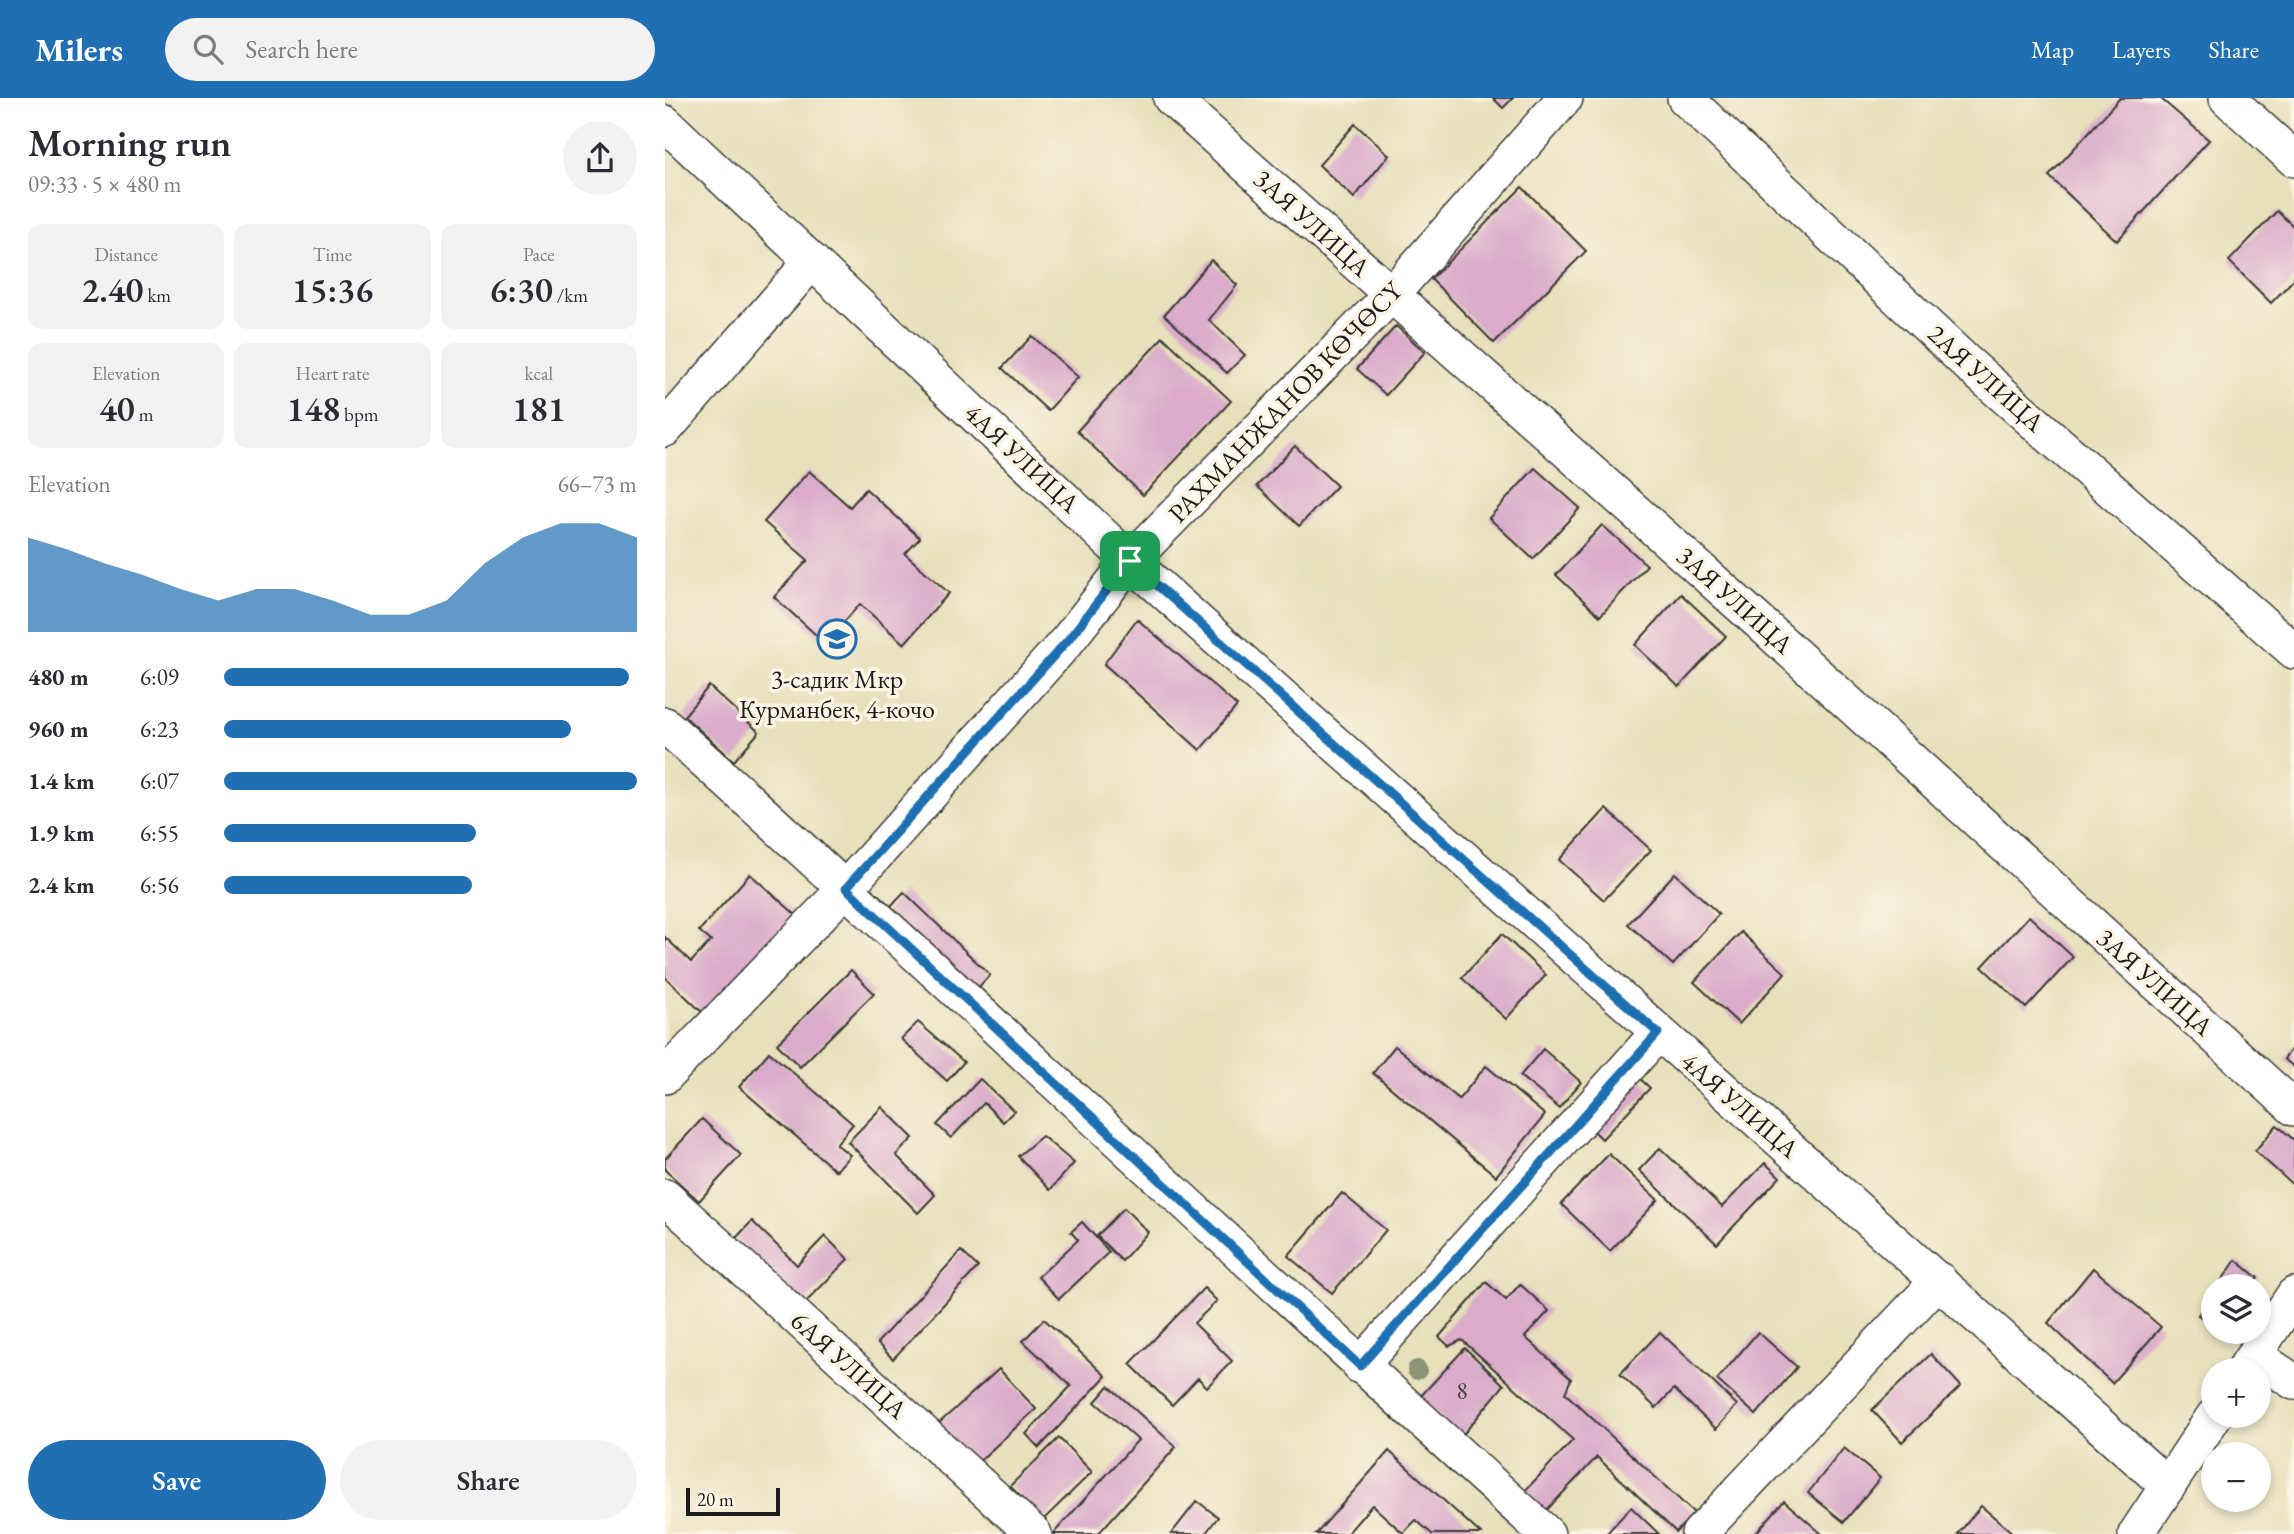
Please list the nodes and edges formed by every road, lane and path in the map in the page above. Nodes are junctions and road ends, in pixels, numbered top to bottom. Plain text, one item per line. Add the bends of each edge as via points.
1 (1171, 98) edge
2 (1565, 98) edge
3 (1685, 98) edge
4 (2227, 98) edge
5 (665, 123) edge
6 (2294, 159) edge
7 (812, 261) junction
8 (1392, 294) junction
9 (665, 429) edge
10 (1130, 561) junction
11 (2294, 651) edge
12 (665, 725) edge
13 (846, 888) junction
14 (1658, 1033) junction
15 (665, 1076) edge
16 (2294, 1108) edge
17 (665, 1196) edge
18 (1939, 1280) junction
19 (2294, 1295) edge
20 (2252, 1358) edge
21 (1360, 1366) junction
22 (2271, 1372) edge
23 (2294, 1382) edge
24 (2206, 1428) edge
25 (2168, 1486) junction
26 (1034, 1534) edge
27 (1547, 1534) edge
28 (1699, 1534) edge
29 (2136, 1534) edge

1 - 8 street, 3АЯ УЛИЦА
2 - 8 street, РАХМАНЖАНОВ КӨЧӨСҮ
3 - 11 street, 2АЯ УЛИЦА via 1967,363
4 - 6 street
5 - 7 street, 4АЯ УЛИЦА
7 - 9 street
7 - 10 street, 4АЯ УЛИЦА
8 - 10 street, РАХМАНЖАНОВ КӨЧӨСҮ
8 - 16 street, 3АЯ УЛИЦА
10 - 13 street, РАХМАНЖАНОВ КӨЧӨСҮ via 1067,641
10 - 14 street, 4АЯ УЛИЦА
12 - 13 street
13 - 15 street, РАХМАНЖАНОВ КӨЧӨСҮ
13 - 21 street
14 - 18 street, 4АЯ УЛИЦА
14 - 21 street
17 - 26 street, 6АЯ УЛИЦА
18 - 25 street, 4АЯ УЛИЦА
18 - 28 street
19 - 20 street
21 - 27 street
22 - 23 street
24 - 25 street
25 - 29 street

